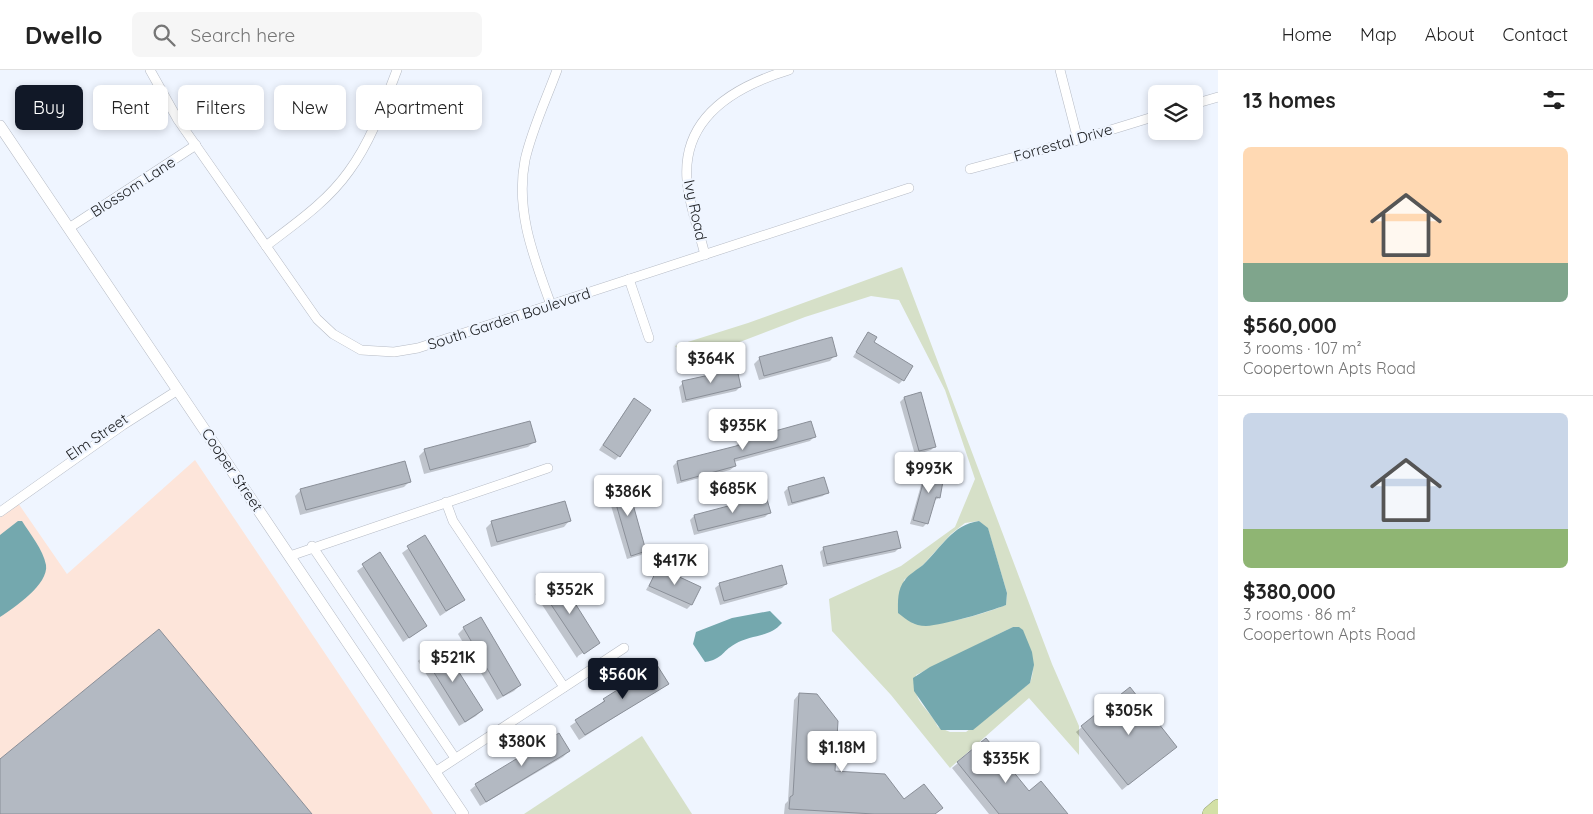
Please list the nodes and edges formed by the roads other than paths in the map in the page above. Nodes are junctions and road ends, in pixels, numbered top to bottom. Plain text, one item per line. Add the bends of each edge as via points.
1 (150, 70) edge
2 (397, 70) edge
3 (557, 70) edge
4 (789, 70) edge
5 (1060, 70) edge
6 (1218, 97) edge
7 (1203, 101) edge
8 (1148, 118) edge
9 (0, 126) edge
10 (1078, 140) junction
11 (196, 145) junction
12 (970, 169) dead end
13 (909, 188) dead end
14 (69, 228) junction
15 (266, 246) junction
16 (705, 255) junction
17 (629, 280) junction
18 (552, 305) junction
19 (649, 338) dead end
20 (176, 388) junction
21 (548, 468) dead end
22 (446, 502) junction
23 (0, 512) edge
24 (312, 546) junction
25 (290, 556) junction
26 (624, 648) dead end
27 (564, 687) junction
28 (455, 758) junction
29 (435, 772) junction
30 (1218, 808) edge
31 (463, 814) edge
32 (1210, 814) edge

1 - 11 street, South Garden Boulevard
2 - 15 street via 377,120 349,172 312,211
3 - 18 street via 525,160 522,193 532,252
4 - 16 street, Ivy Road via 752,84 719,103 691,144 687,181
5 - 10 street
6 - 7 street
8 - 10 street, Forrestal Drive
9 - 14 street, Cooper Street
10 - 12 street, Forrestal Drive
11 - 14 street, Blossom Lane
11 - 15 street, South Garden Boulevard
13 - 16 street, South Garden Boulevard
14 - 20 street, Cooper Street
15 - 18 street, South Garden Boulevard via 317,318 342,340 361,350 394,352 418,348
16 - 17 street, South Garden Boulevard
17 - 18 street, South Garden Boulevard
17 - 19 street
20 - 23 street, Elm Street via 56,464
20 - 25 street, Cooper Street
21 - 22 street
22 - 24 street
22 - 27 street via 453,521
24 - 25 street
24 - 28 street
25 - 29 street, Cooper Street
26 - 27 street
27 - 28 street
28 - 29 street
29 - 31 street, Cooper Street
30 - 32 highway

